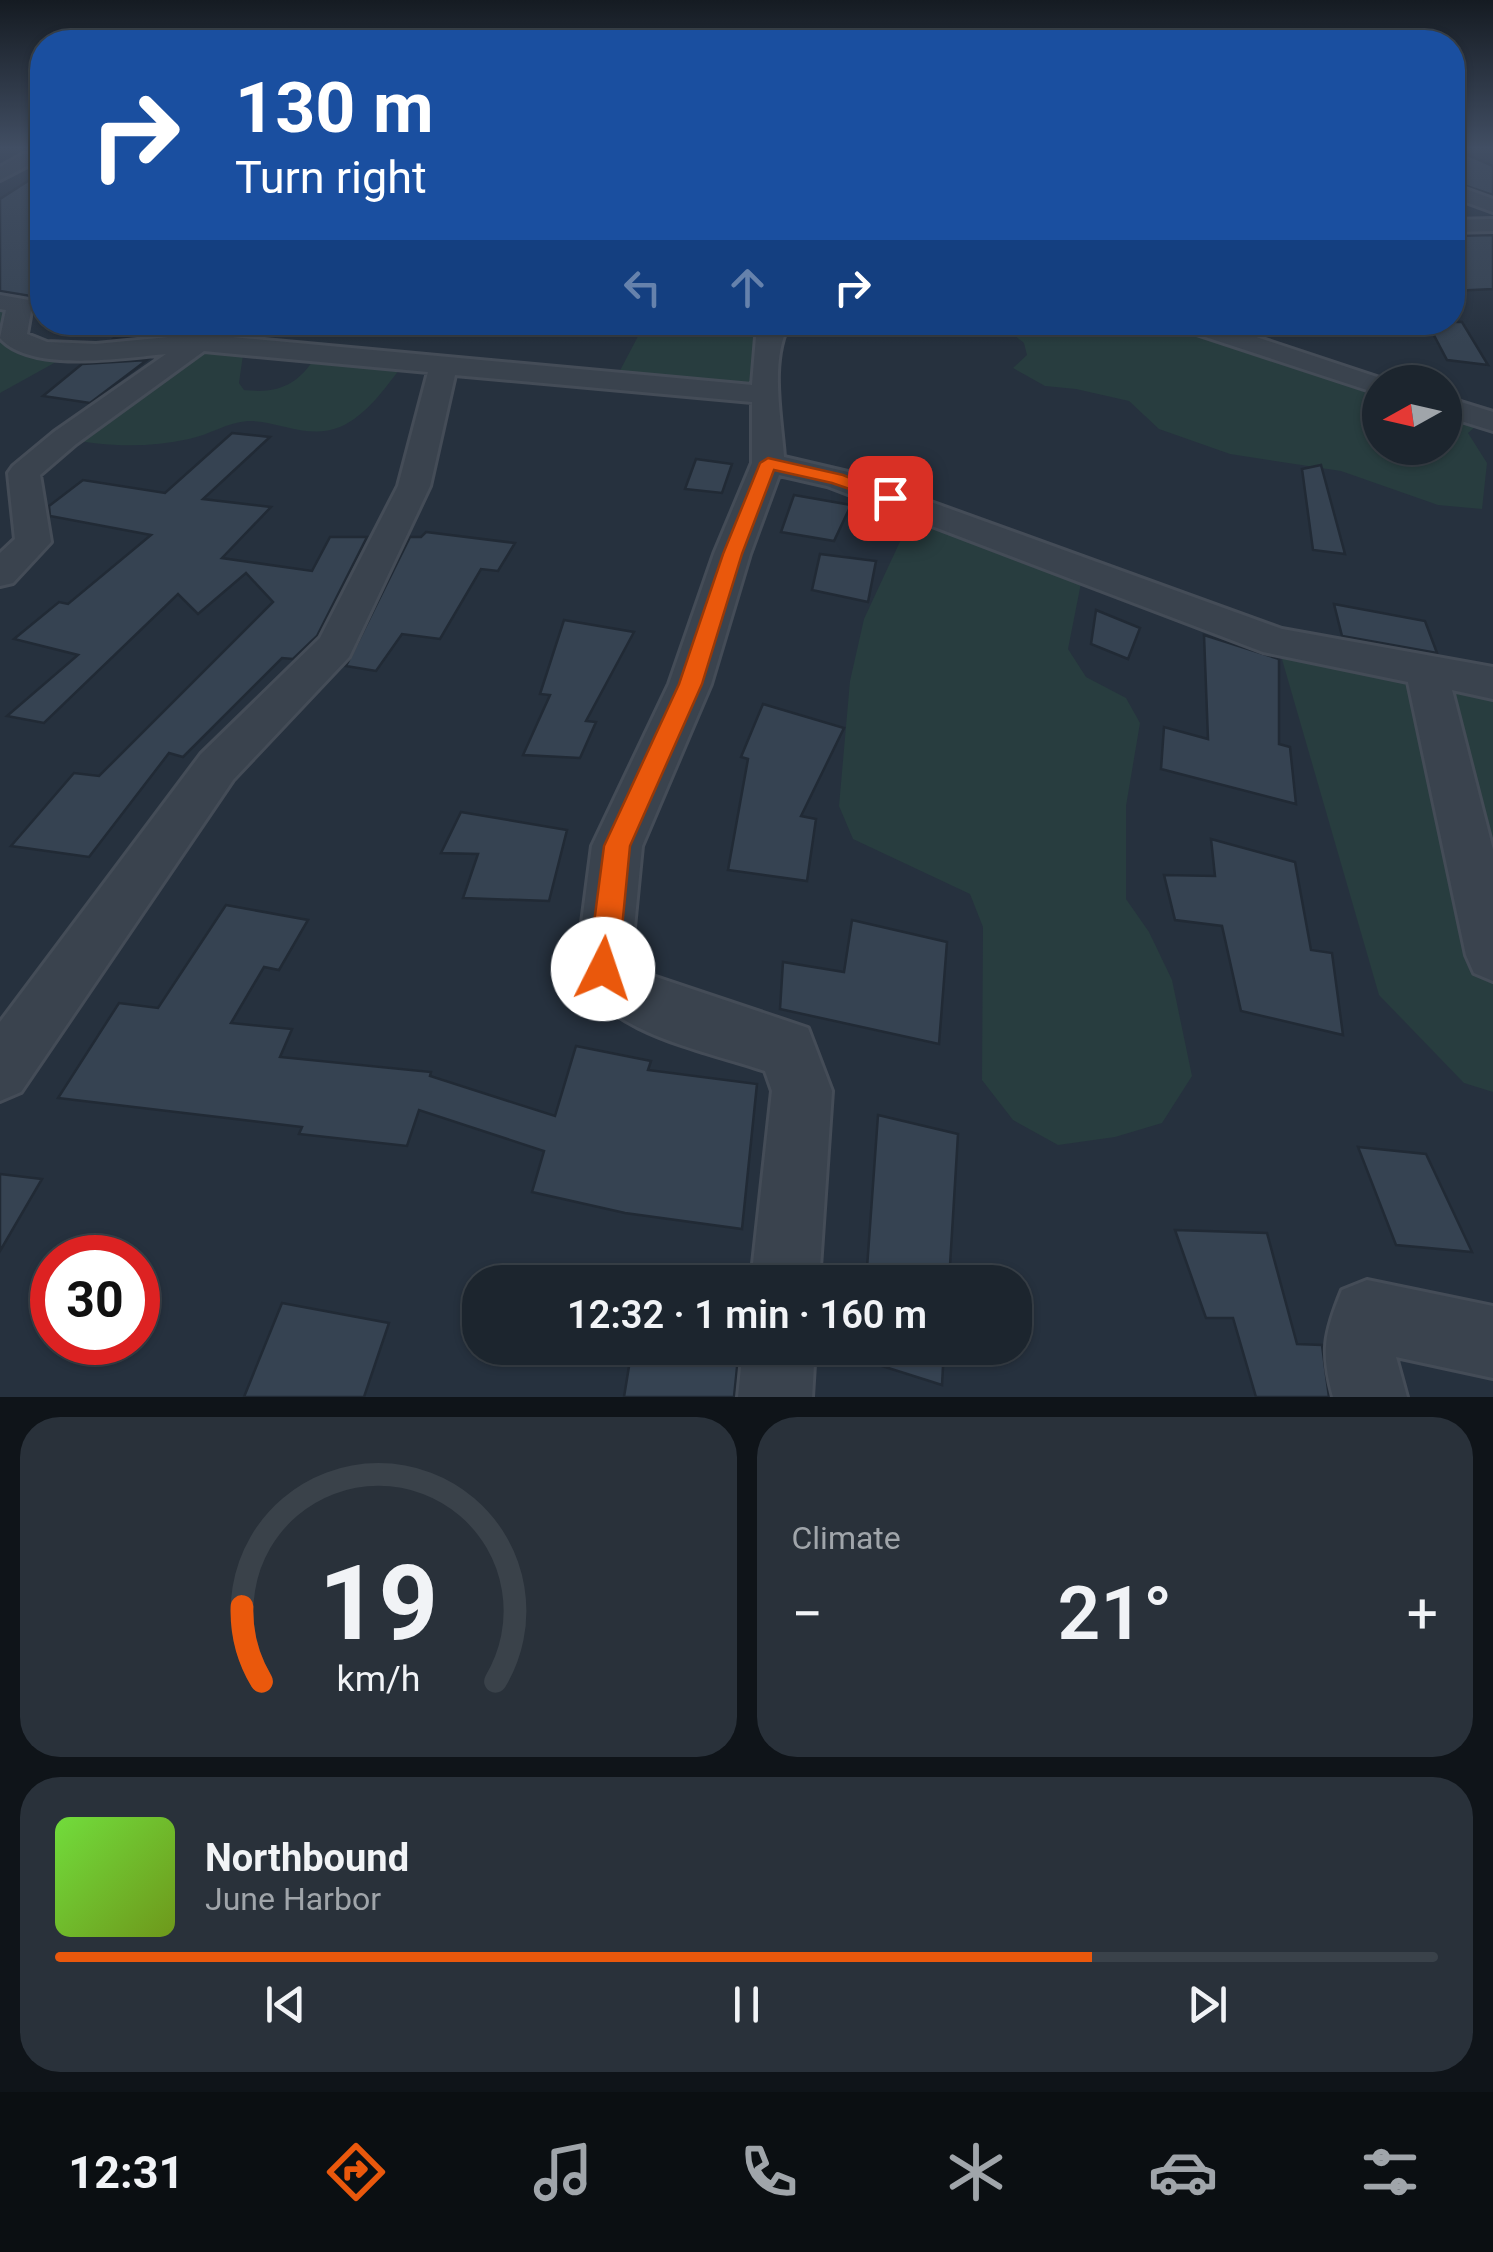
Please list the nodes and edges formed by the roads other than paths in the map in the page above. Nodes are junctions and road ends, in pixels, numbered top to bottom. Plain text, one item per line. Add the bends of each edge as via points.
1 (1493, 225) edge
2 (1465, 226) edge
3 (0, 302) edge
4 (210, 335) edge
5 (770, 335) edge
6 (1224, 335) edge
7 (200, 343) junction
8 (444, 364) junction
9 (1362, 379) edge
10 (764, 396) junction
11 (1462, 412) edge
12 (1493, 422) edge
13 (768, 463) junction
14 (0, 574) edge
15 (1426, 670) junction
16 (1493, 683) edge
17 (1493, 955) edge
18 (0, 1071) edge
19 (787, 1265) edge
20 (1493, 1342) edge
21 (778, 1365) edge
22 (775, 1397) edge
23 (1370, 1397) edge

1 - 2 street
3 - 7 street via 20,306 13,338 43,350
4 - 7 street
5 - 10 street
6 - 9 street
7 - 8 street
7 - 14 street via 24,473 33,542
8 - 10 street
8 - 18 street via 414,486 334,647 217,767
10 - 13 street
11 - 12 street
13 - 15 street via 853,484 1276,642
13 - 19 street via 690,684 617,846 603,969 637,999 786,1049 802,1091
15 - 16 street
15 - 17 street
20 - 23 street via 1367,1315 1359,1358
21 - 22 street

